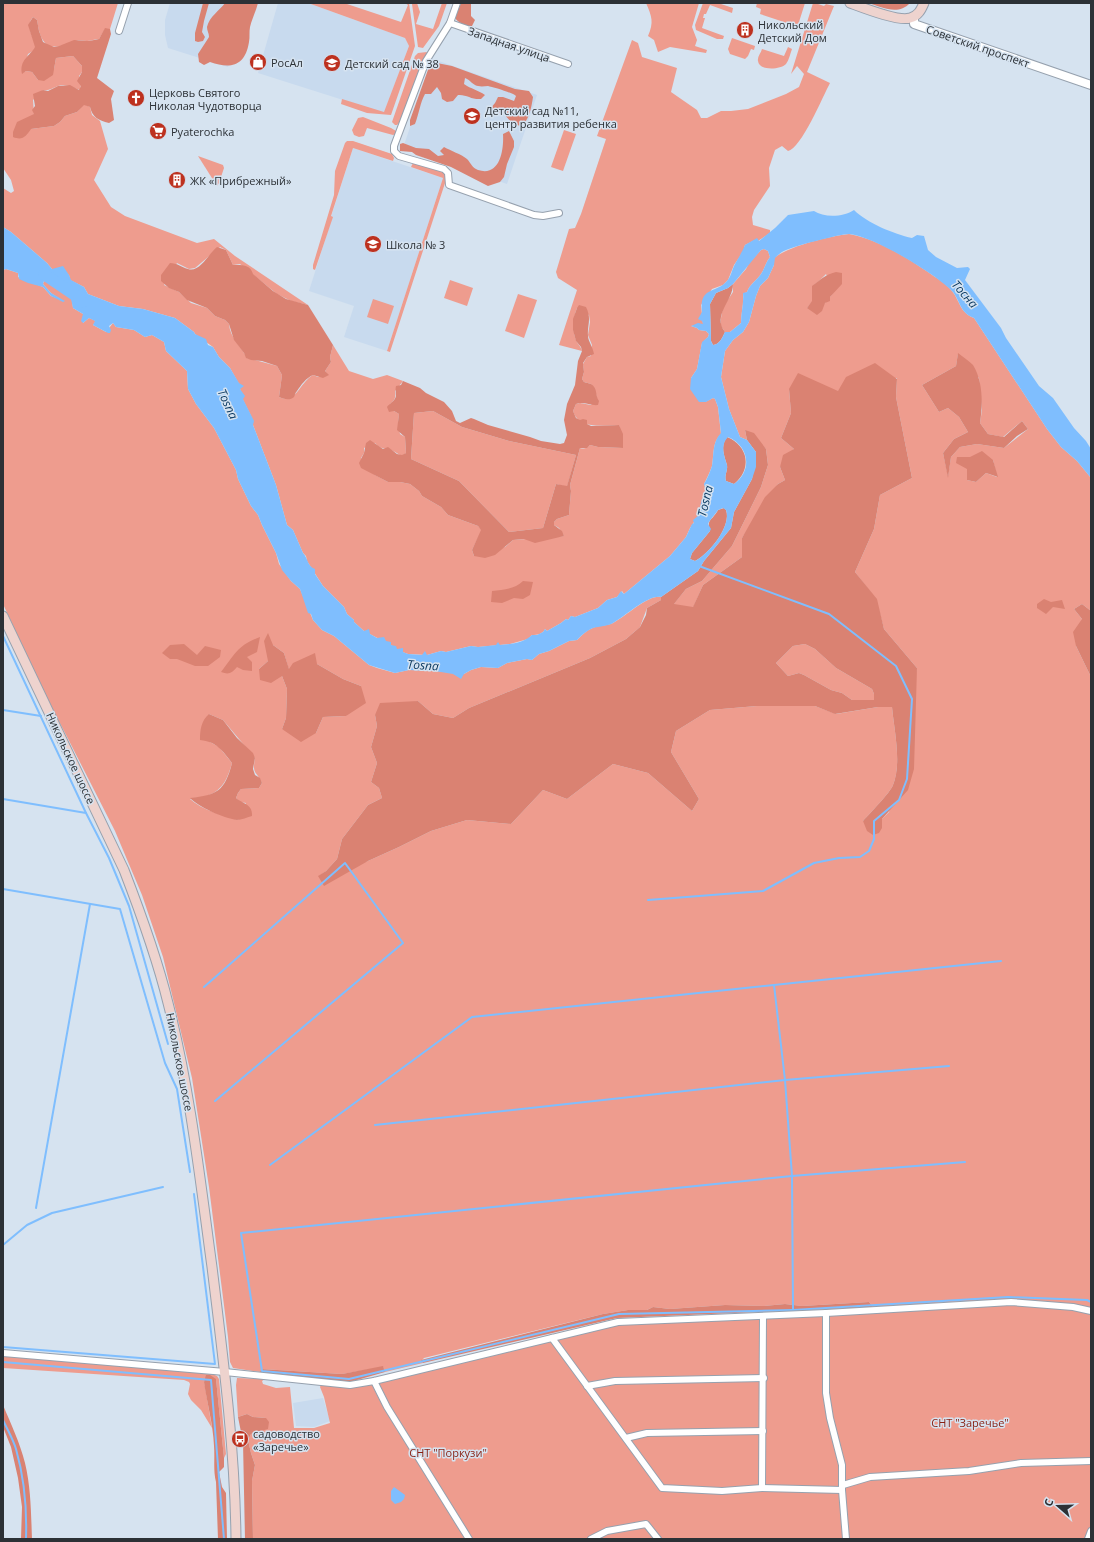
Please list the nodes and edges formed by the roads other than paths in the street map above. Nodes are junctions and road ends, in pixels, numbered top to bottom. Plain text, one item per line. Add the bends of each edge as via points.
1 (128, 3) edge
2 (457, 3) edge
3 (850, 3) edge
4 (924, 3) edge
5 (914, 17) junction
6 (450, 23) junction
7 (119, 31) dead end
8 (568, 64) dead end
9 (1091, 85) edge
10 (559, 212) dead end
11 (3, 616) edge
12 (1091, 1311) edge
13 (826, 1313) junction
14 (763, 1316) junction
15 (552, 1338) junction
16 (3, 1353) edge
17 (225, 1372) junction
18 (764, 1378) junction
19 (374, 1381) junction
20 (587, 1386) junction
21 (763, 1431) junction
22 (626, 1438) junction
23 (1091, 1460) edge
24 (843, 1487) junction
25 (762, 1488) junction
26 (1091, 1531) edge
27 (236, 1539) edge
28 (469, 1539) edge
29 (591, 1539) edge
30 (658, 1539) edge
31 (846, 1539) edge
32 (1088, 1539) edge

1 - 7 street
2 - 6 street
3 - 5 main road, Советский проспект via 898,18
4 - 5 main road
5 - 9 street, Советский проспект via 914,24
6 - 8 street, Западная улица
6 - 10 street via 426,61 394,151 399,156 444,169 448,173 450,185 463,190 534,215 543,216
11 - 17 main road, Никольское шоссе via 124,870 159,968 178,1045 194,1132
12 - 13 street via 1011,1302
13 - 14 street
13 - 24 street via 826,1393 842,1465
14 - 15 street via 618,1322
14 - 18 street
15 - 19 street
15 - 20 street
16 - 17 street
17 - 19 street via 350,1385
17 - 27 main road, Никольское шоссе via 234,1461
18 - 20 street via 615,1381
18 - 21 street
19 - 28 street via 387,1407
20 - 22 street
21 - 22 street via 647,1433
21 - 25 street
22 - 25 street via 662,1488 722,1491
23 - 24 street via 1021,1463 969,1471 870,1477
24 - 25 street
24 - 31 street
26 - 32 street
29 - 30 street via 607,1531 646,1524

